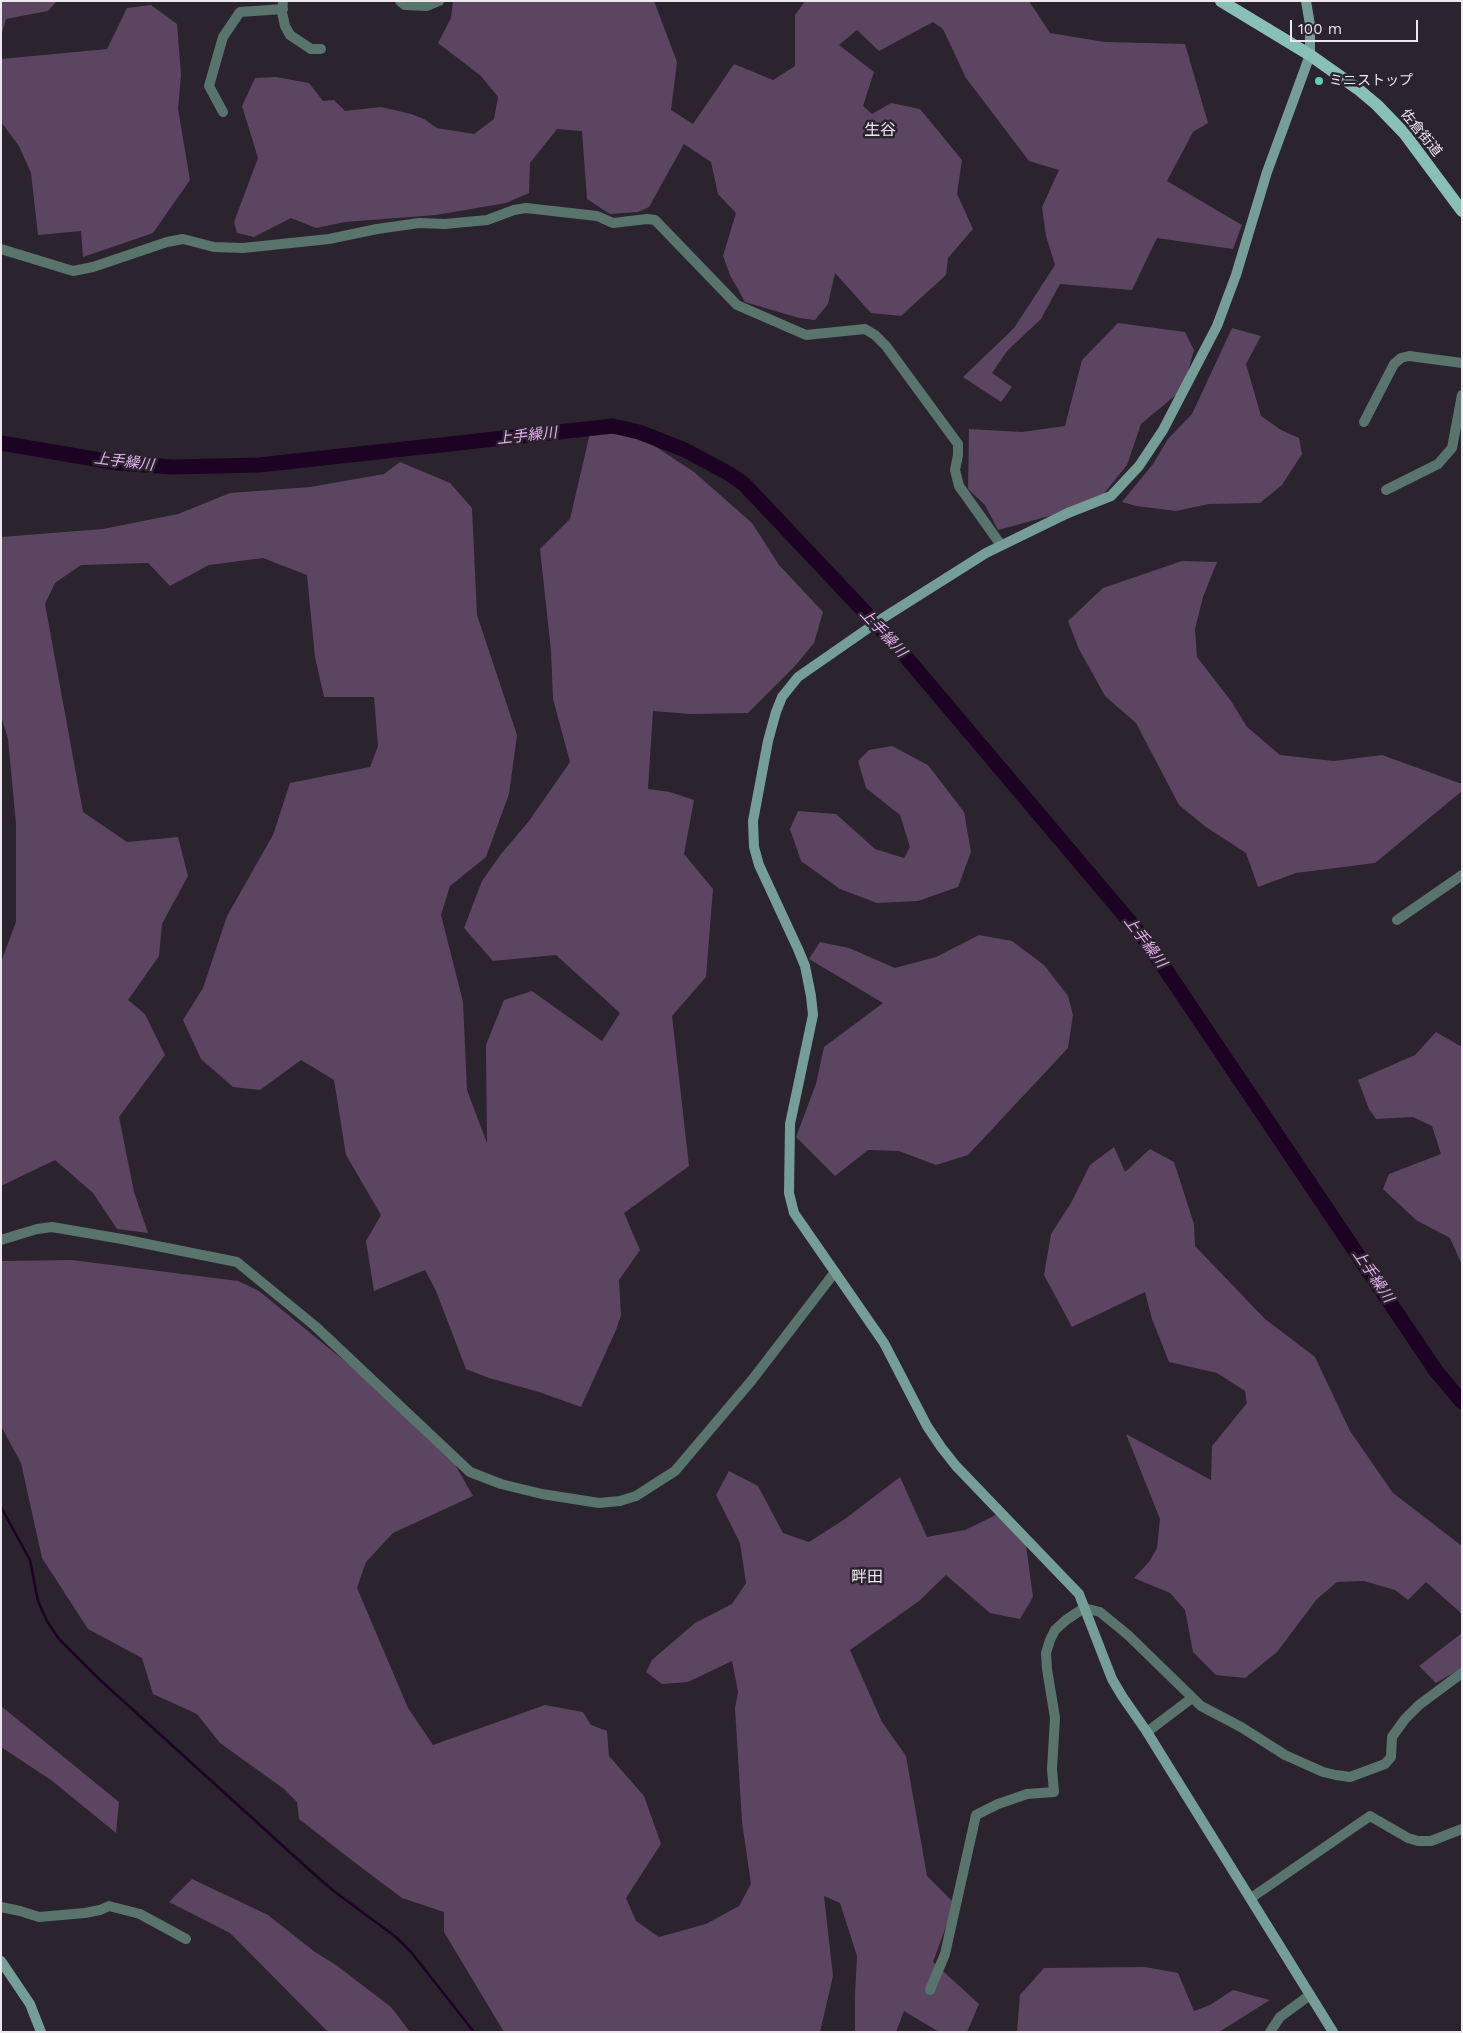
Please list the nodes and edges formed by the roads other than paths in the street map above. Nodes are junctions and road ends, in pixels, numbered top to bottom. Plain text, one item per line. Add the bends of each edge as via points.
1 (400, 1) edge
2 (440, 1) edge
3 (1221, 1) edge
4 (1306, 1) edge
5 (283, 5) edge
6 (321, 49) dead end
7 (1310, 55) junction
8 (223, 112) dead end
9 (1461, 210) edge
10 (1, 249) edge
11 (1462, 363) edge
12 (1462, 395) edge
13 (1364, 422) dead end
14 (1386, 490) dead end
15 (1001, 545) junction
16 (1462, 875) edge
17 (1397, 920) dead end
18 (1, 1240) edge
19 (835, 1272) junction
20 (1084, 1608) junction
21 (1462, 1673) edge
22 (1192, 1698) junction
23 (1147, 1732) junction
24 (1462, 1829) edge
25 (1251, 1898) junction
26 (1, 1907) edge
27 (186, 1939) dead end
28 (1, 1961) edge
29 (930, 1990) dead end
30 (1310, 1995) junction
31 (41, 2032) edge
32 (1270, 2032) edge
33 (1333, 2032) edge

1 - 2 street via 405,5 427,6
3 - 7 main road, 佐倉街道
4 - 7 street
5 - 6 street via 285,26 290,35 310,49
5 - 8 street via 240,12 223,37 209,86
7 - 9 main road, 佐倉街道 via 1377,105 1404,134
7 - 15 street via 1267,172 1217,326 1163,430 1139,466 1112,496
10 - 15 street via 73,271 183,239 214,247 244,248 329,239 419,223 487,220 526,208 597,216 613,223 655,220 737,305 806,335 865,329 875,335 958,444 955,470 960,486
11 - 13 street via 1409,356 1401,358 1394,364
12 - 14 street via 1452,448 1438,464
15 - 19 street via 882,619 798,677 782,697 768,741 753,821 754,847 805,966 812,1005 790,1124 790,1204
16 - 17 street
18 - 19 street via 52,1228 237,1262 315,1326 470,1472 542,1494 599,1503 636,1496 675,1471 752,1380
19 - 20 street via 884,1343 941,1447 1079,1594
20 - 22 street via 1100,1612 1128,1634
20 - 23 street via 1112,1680
20 - 29 street via 1055,1630 1046,1653 1055,1718 1054,1792 1027,1794 976,1815 954,1920 945,1954
21 - 22 street via 1418,1705 1405,1719 1392,1737 1391,1757 1385,1764 1350,1777 1323,1772 1285,1755
22 - 23 street
23 - 25 street
24 - 25 street via 1432,1841 1418,1841 1370,1816
25 - 30 street
26 - 27 street via 39,1917 85,1913 109,1906 140,1914
28 - 31 street via 30,2004
30 - 32 street via 1280,2018
30 - 33 street

